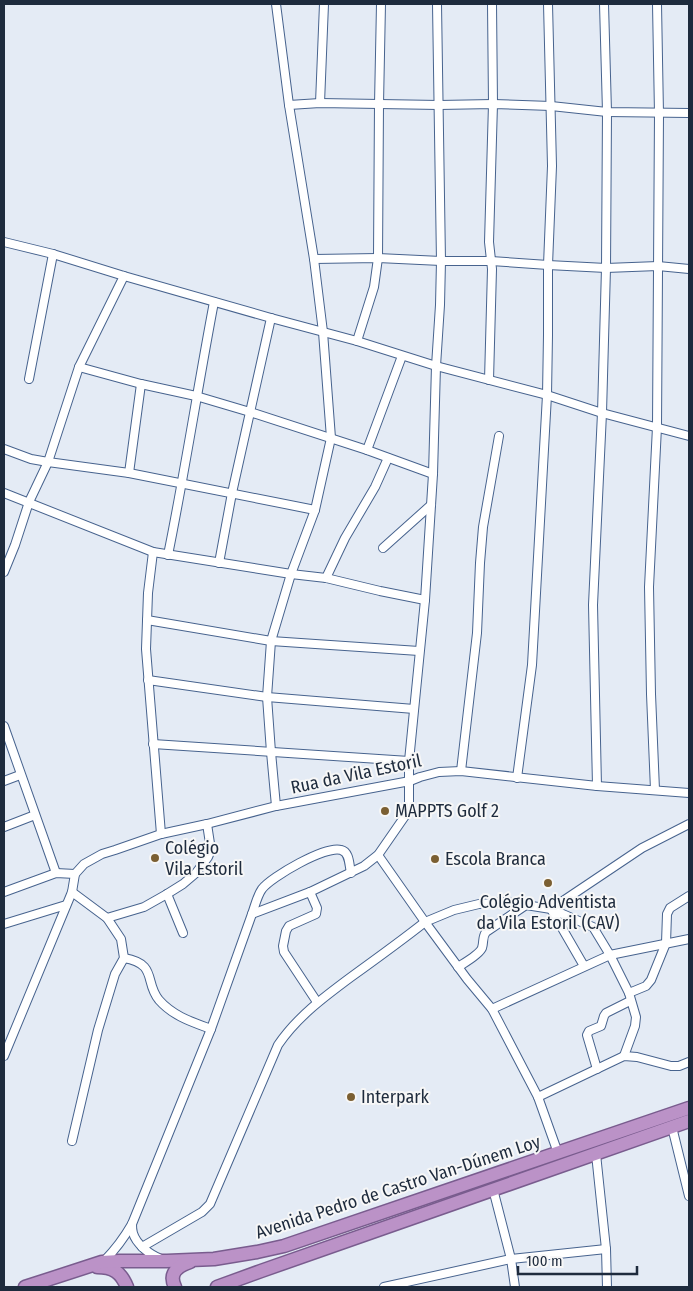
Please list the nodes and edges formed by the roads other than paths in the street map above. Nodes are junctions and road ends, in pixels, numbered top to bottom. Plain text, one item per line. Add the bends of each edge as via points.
1 (276, 4) edge
2 (324, 4) edge
3 (381, 4) edge
4 (437, 4) edge
5 (492, 4) edge
6 (548, 4) edge
7 (604, 4) edge
8 (657, 4) edge
9 (320, 103) junction
10 (379, 104) junction
11 (493, 104) junction
12 (439, 105) junction
13 (289, 106) junction
14 (551, 106) junction
15 (607, 112) junction
16 (659, 114) junction
17 (689, 114) edge
18 (4, 242) edge
19 (53, 254) junction
20 (378, 258) junction
21 (314, 259) junction
22 (441, 261) junction
23 (491, 261) junction
24 (548, 265) junction
25 (658, 266) junction
26 (606, 268) junction
27 (689, 269) edge
28 (124, 276) junction
29 (214, 302) junction
30 (270, 318) junction
31 (323, 332) junction
32 (357, 341) junction
33 (402, 356) junction
34 (436, 366) junction
35 (79, 367) junction
36 (29, 379) dead end
37 (489, 380) junction
38 (141, 384) junction
39 (547, 395) junction
40 (196, 396) junction
41 (250, 412) junction
42 (602, 413) junction
43 (657, 427) junction
44 (499, 436) dead end
45 (689, 436) edge
46 (331, 438) junction
47 (4, 449) edge
48 (367, 450) junction
49 (388, 458) junction
50 (48, 462) junction
51 (129, 473) junction
52 (433, 474) junction
53 (182, 484) junction
54 (232, 492) junction
55 (4, 493) edge
56 (29, 502) junction
57 (431, 505) junction
58 (315, 510) junction
59 (383, 548) dead end
60 (153, 552) junction
61 (168, 555) junction
62 (219, 563) junction
63 (4, 572) edge
64 (291, 574) junction
65 (326, 578) junction
66 (425, 600) junction
67 (147, 620) junction
68 (271, 641) junction
69 (419, 651) junction
70 (148, 680) junction
71 (267, 697) junction
72 (414, 709) junction
73 (4, 726) edge
74 (5, 735) edge
75 (153, 744) junction
76 (271, 752) junction
77 (409, 761) junction
78 (462, 771) junction
79 (20, 776) junction
80 (517, 778) junction
81 (4, 781) edge
82 (410, 781) junction
83 (597, 786) junction
84 (655, 790) junction
85 (689, 793) edge
86 (276, 806) junction
87 (35, 815) junction
88 (207, 824) junction
89 (689, 824) edge
90 (4, 827) edge
91 (161, 834) junction
92 (378, 855) junction
93 (56, 873) junction
94 (351, 873) junction
95 (75, 874) junction
96 (4, 892) edge
97 (72, 892) junction
98 (310, 892) junction
99 (167, 894) junction
100 (689, 896) edge
101 (66, 905) junction
102 (526, 905) junction
103 (551, 909) junction
104 (252, 914) junction
105 (107, 918) junction
106 (426, 922) junction
107 (4, 924) edge
108 (183, 933) dead end
109 (689, 939) edge
110 (666, 943) junction
111 (610, 955) junction
112 (124, 958) junction
113 (584, 966) junction
114 (458, 967) junction
115 (629, 997) junction
116 (317, 1002) junction
117 (492, 1009) junction
118 (211, 1029) junction
119 (4, 1055) edge
120 (624, 1056) junction
121 (689, 1062) edge
122 (597, 1069) junction
123 (538, 1097) junction
124 (689, 1108) edge
125 (689, 1121) edge
126 (672, 1127) junction
127 (72, 1142) dead end
128 (558, 1153) junction
129 (596, 1154) junction
130 (493, 1189) junction
131 (689, 1196) edge
132 (132, 1224) junction
133 (142, 1247) junction
134 (606, 1249) junction
135 (511, 1259) junction
136 (197, 1260) junction
137 (167, 1261) junction
138 (102, 1262) junction
139 (78, 1270) junction
140 (25, 1287) edge
141 (127, 1287) edge
142 (175, 1287) edge
143 (217, 1287) edge
144 (384, 1287) edge
145 (514, 1287) edge
146 (607, 1287) edge

1 - 13 street
2 - 9 street
3 - 10 street
4 - 12 street
5 - 11 street
6 - 14 street
7 - 15 street
8 - 16 street
9 - 10 street
9 - 13 street
10 - 12 street
10 - 20 street
11 - 12 street
11 - 14 street
11 - 23 street
12 - 22 street
13 - 21 street
14 - 15 street
14 - 24 street
15 - 16 street
15 - 26 street
16 - 17 street
16 - 25 street
18 - 19 street
19 - 28 street
19 - 36 street
20 - 21 street
20 - 22 street
20 - 32 street via 374,287
21 - 31 street
22 - 23 street
22 - 34 street
23 - 24 street
23 - 37 street
24 - 26 street
24 - 39 street
25 - 26 street
25 - 27 street
25 - 43 street
26 - 42 street
28 - 29 street
28 - 35 street
29 - 30 street
29 - 40 street
30 - 31 street
30 - 41 street
31 - 32 street
31 - 46 street
32 - 33 street
33 - 34 street
33 - 48 street
34 - 37 street
34 - 52 street
35 - 38 street
35 - 50 street
37 - 39 street
38 - 40 street
38 - 51 street
39 - 42 street
39 - 80 street via 532,665
40 - 41 street
40 - 53 street
41 - 46 street
41 - 54 street
42 - 43 street
42 - 83 street via 593,606
43 - 45 street
43 - 84 street via 649,587
44 - 78 street via 483,527 477,633
46 - 48 street
46 - 58 street
47 - 50 street
48 - 49 street
49 - 52 street
49 - 65 street
50 - 51 street
50 - 56 street
51 - 53 street
52 - 57 street
53 - 54 street
53 - 61 street
54 - 58 street
54 - 62 street
55 - 56 street
56 - 60 street
56 - 63 street
57 - 59 street
57 - 66 street
58 - 64 street
60 - 61 street
60 - 67 street
61 - 62 street
62 - 64 street
64 - 65 street
64 - 68 street
65 - 66 street
66 - 69 street
67 - 68 street
67 - 70 street
68 - 69 street
68 - 71 street
69 - 72 street
70 - 71 street
70 - 75 street
71 - 72 street
71 - 76 street
72 - 77 street
73 - 74 street
74 - 79 street
75 - 76 street
75 - 91 street
76 - 77 street
76 - 86 street
77 - 82 street
78 - 80 street, Rua da Vila Estoril
78 - 82 street, Rua da Vila Estoril via 439,772
79 - 81 street
79 - 87 street
80 - 83 street, Rua da Vila Estoril
82 - 86 street, Rua da Vila Estoril
82 - 92 street via 405,816
83 - 84 street, Rua da Vila Estoril
84 - 85 street, Rua da Vila Estoril
86 - 88 street, Rua da Vila Estoril
87 - 90 street
87 - 93 street
88 - 91 street, Rua da Vila Estoril
88 - 99 street via 211,850 208,857 196,873
89 - 103 street via 642,848
91 - 95 street, Rua da Vila Estoril via 102,854 84,864
92 - 94 street
92 - 106 street
93 - 95 street
93 - 96 street
94 - 98 street
94 - 104 street via 347,854 332,849 270,881 259,894
95 - 97 street
97 - 101 street
97 - 105 street
98 - 104 street
98 - 116 street via 317,908 316,914 289,926 283,946
99 - 105 street via 144,907
99 - 108 street
100 - 110 street via 670,908 667,914
101 - 107 street
101 - 119 street
102 - 103 street
102 - 106 street via 506,902 480,904 454,910
102 - 114 street via 486,932 480,952
103 - 111 street via 593,928
103 - 113 street
104 - 118 street
105 - 112 street via 121,939
106 - 114 street
106 - 116 street
109 - 110 street
110 - 111 street
110 - 115 street via 651,980
111 - 113 street
111 - 115 street
112 - 118 street via 145,967 158,999 172,1013
112 - 127 street via 98,1030
113 - 117 street
114 - 117 street
115 - 120 street via 636,1017
115 - 122 street via 606,1013 600,1026 587,1035
116 - 133 street via 286,1032 278,1045 210,1204
117 - 123 street
118 - 132 street
120 - 121 street via 670,1066
120 - 122 street
122 - 123 street
123 - 128 street
124 - 128 highway, Avenida Pedro de Castro Van-Dúnem Loy
125 - 126 highway, Avenida Pedro de Castro Van-Dúnem Loy
126 - 129 highway, Avenida Pedro de Castro Van-Dúnem Loy
126 - 131 street
128 - 136 highway, Avenida Pedro de Castro Van-Dúnem Loy via 284,1246
129 - 130 highway, Avenida Pedro de Castro Van-Dúnem Loy
129 - 134 street
130 - 135 street
130 - 143 highway, Avenida Pedro de Castro Van-Dúnem Loy
132 - 133 street via 133,1234
132 - 138 street via 122,1241
133 - 137 street
134 - 135 street
134 - 146 street
135 - 144 street
135 - 145 street
136 - 137 highway, Avenida Pedro de Castro Van-Dúnem Loy
136 - 142 highway via 180,1265 172,1278
137 - 138 highway, Avenida Pedro de Castro Van-Dúnem Loy
138 - 139 highway, Avenida Pedro de Castro Van-Dúnem Loy
139 - 140 highway, Avenida Pedro de Castro Van-Dúnem Loy
139 - 141 highway via 108,1267 124,1279

